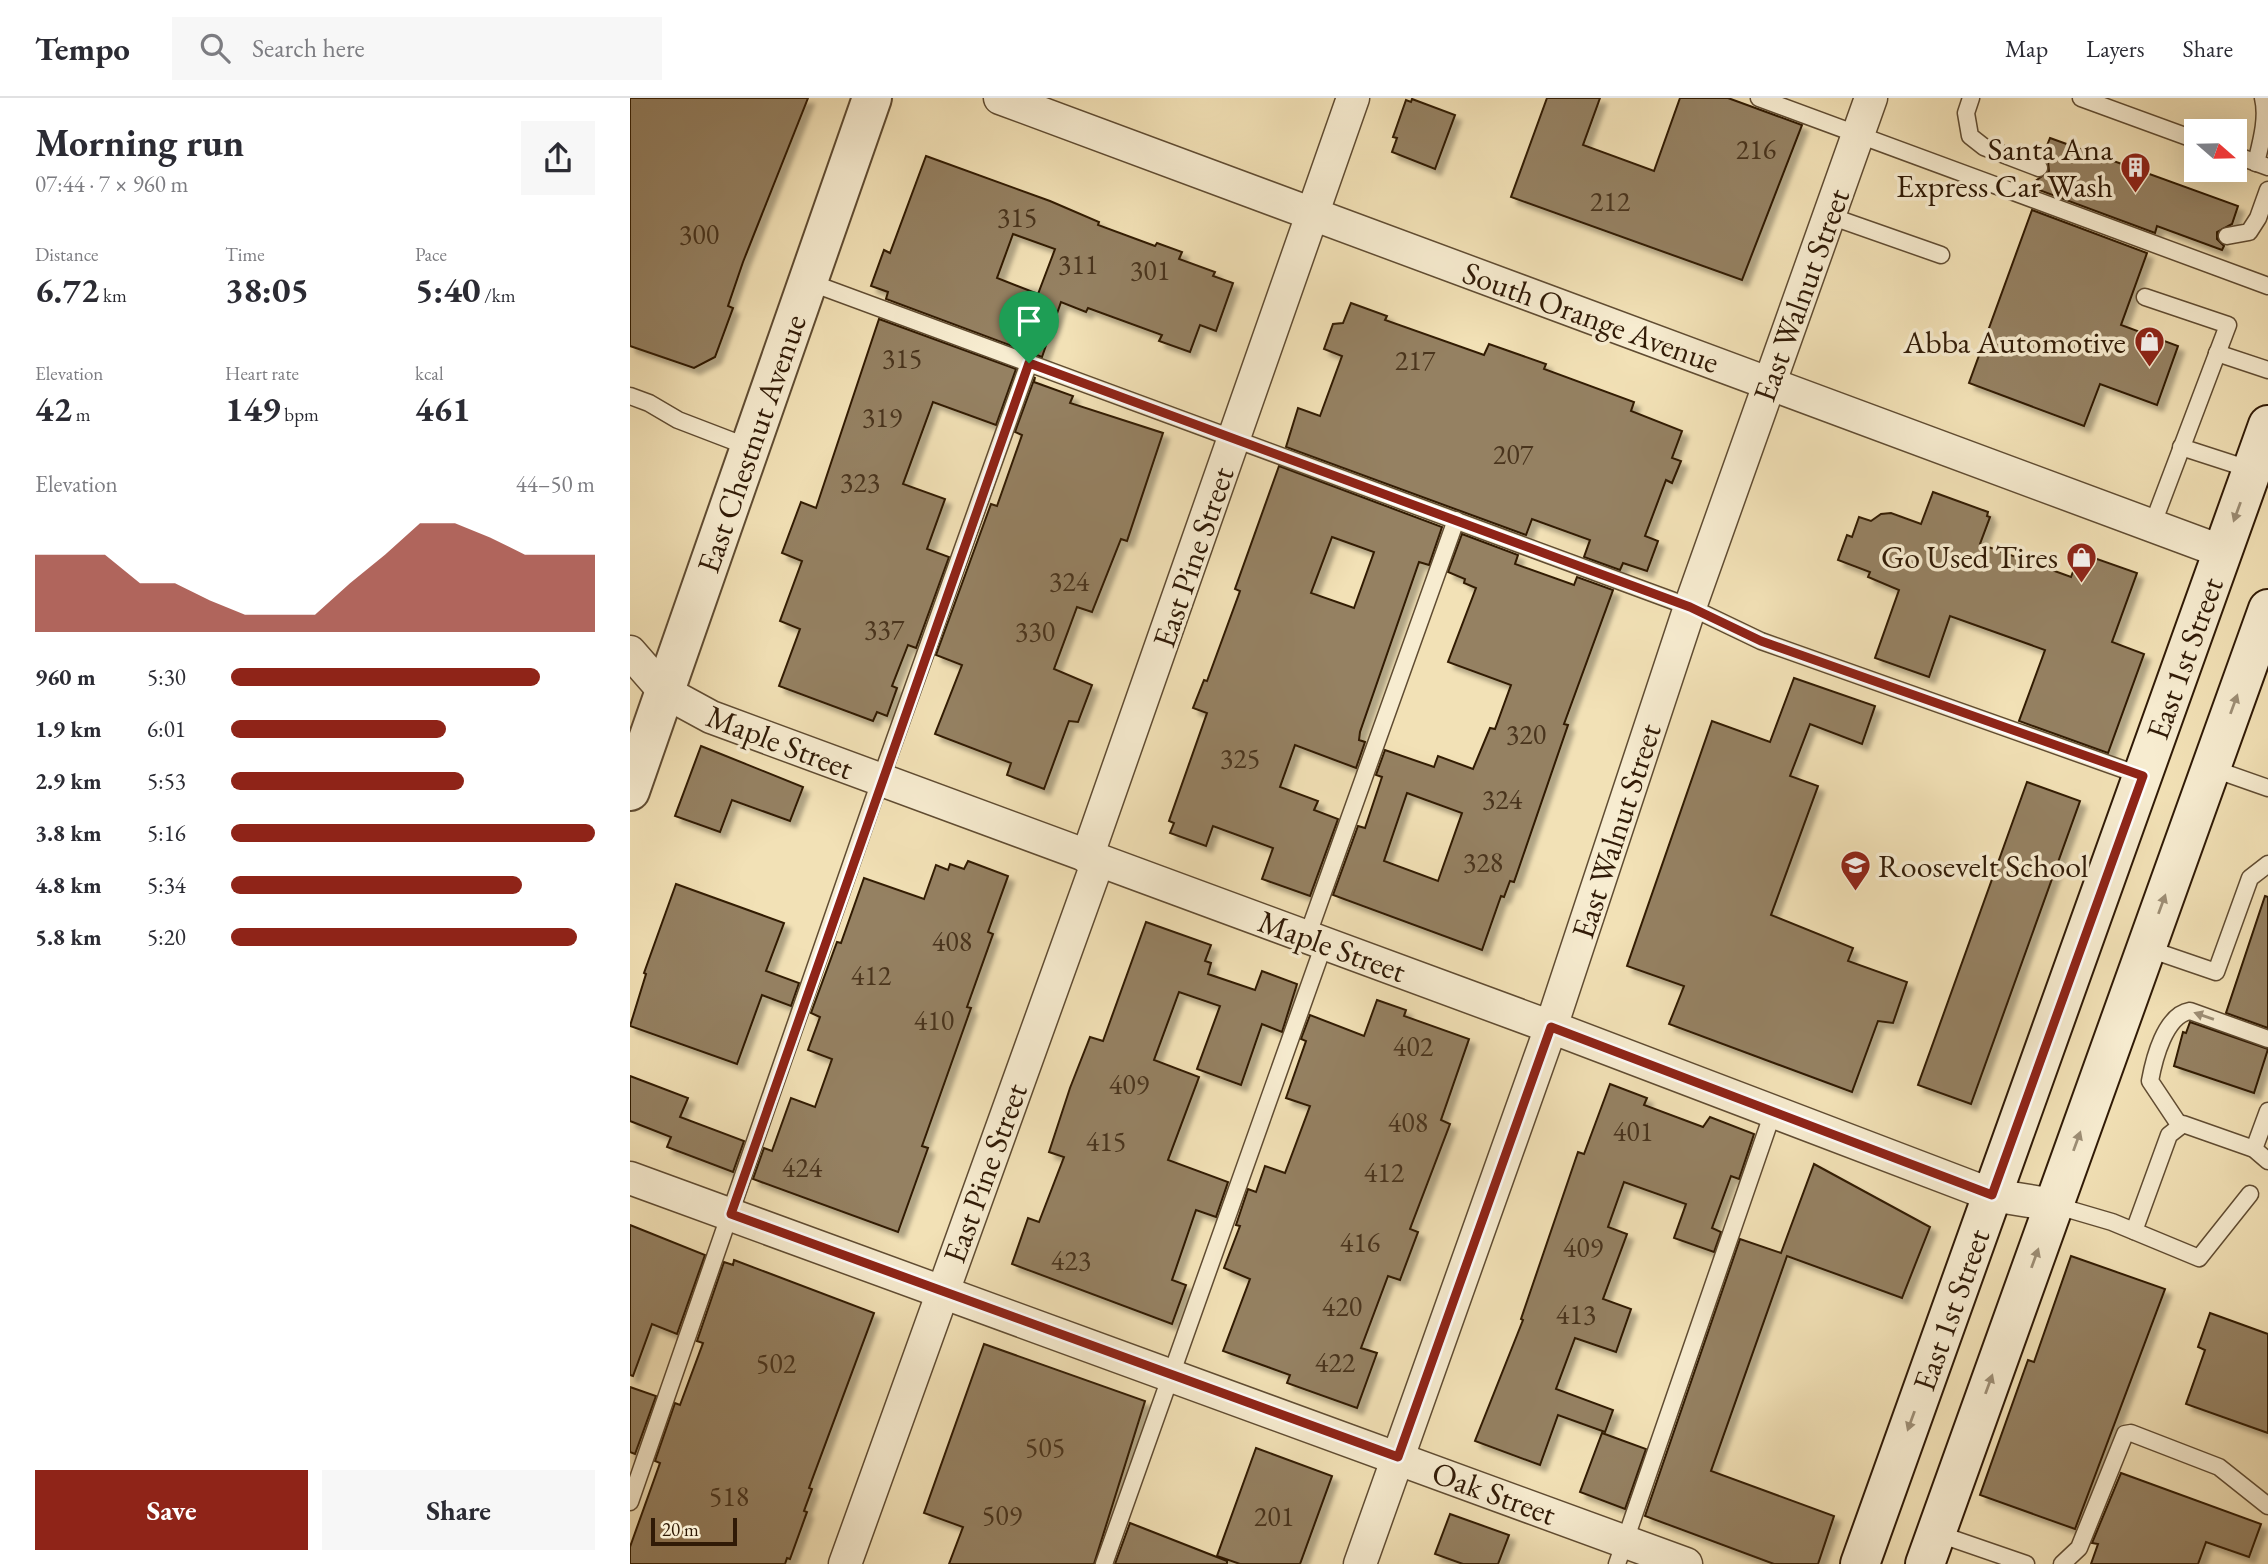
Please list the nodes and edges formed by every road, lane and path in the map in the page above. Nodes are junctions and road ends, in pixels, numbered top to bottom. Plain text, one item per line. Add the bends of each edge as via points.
1 (872, 98) edge
2 (1000, 98) edge
3 (1353, 98) edge
4 (1759, 98) edge
5 (1871, 98) edge
6 (1971, 98) edge
7 (2081, 98) edge
8 (2263, 98) edge
9 (1858, 135) junction
10 (2184, 137) edge
11 (2262, 165) edge
12 (2039, 168) dead end
13 (2268, 190) edge
14 (1312, 214) junction
15 (1830, 216) junction
16 (2227, 236) dead end
17 (1941, 255) dead end
18 (809, 282) junction
19 (2268, 286) edge
20 (2145, 297) dead end
21 (2217, 353) junction
22 (1029, 363) junction
23 (2268, 370) edge
24 (1770, 383) junction
25 (630, 396) edge
26 (2268, 425) edge
27 (1234, 439) junction
28 (2182, 447) junction
29 (751, 448) junction
30 (2252, 470) junction
31 (1456, 520) junction
32 (2152, 526) junction
33 (2222, 552) junction
34 (1690, 607) junction
35 (2268, 609) edge
36 (630, 652) edge
37 (665, 692) junction
38 (2211, 768) junction
39 (2143, 776) junction
40 (880, 781) junction
41 (2268, 788) edge
42 (630, 791) edge
43 (1093, 859) junction
44 (2268, 864) edge
45 (1316, 940) junction
46 (2146, 948) junction
47 (1551, 1027) junction
48 (2268, 1039) edge
49 (2268, 1111) edge
50 (1773, 1112) junction
51 (2180, 1126) junction
52 (2254, 1149) junction
53 (2268, 1161) edge
54 (630, 1178) edge
55 (2250, 1194) dead end
56 (1992, 1195) junction
57 (2054, 1205) junction
58 (731, 1214) junction
59 (2134, 1231) junction
60 (942, 1291) junction
61 (1172, 1375) junction
62 (1398, 1457) junction
63 (630, 1502) edge
64 (2268, 1506) edge
65 (1930, 1549) edge
66 (1621, 1553) edge
67 (845, 1564) edge
68 (1104, 1564) edge
69 (1360, 1564) edge
70 (1686, 1564) edge
71 (1860, 1564) edge
72 (2026, 1564) edge
73 (2062, 1564) edge

1 - 18 main road, East Chestnut Avenue
2 - 14 street, South Orange Avenue
3 - 14 street, East Pine Street
4 - 9 lane
5 - 9 street, East Walnut Street
6 - 12 lane via 1966,113 1969,136 1984,147
7 - 10 lane
8 - 11 lane via 2267,106
9 - 15 street, East Walnut Street
9 - 19 lane
13 - 16 lane via 2249,232
14 - 24 street, South Orange Avenue
14 - 27 street, East Pine Street
15 - 17 lane
15 - 24 street, East Walnut Street
18 - 22 lane
18 - 29 main road, East Chestnut Avenue
20 - 21 lane via 2228,325
21 - 23 lane
21 - 28 lane
22 - 27 lane
22 - 40 lane
24 - 32 street, South Orange Avenue
24 - 34 street, East Walnut Street
25 - 29 lane
26 - 30 main road, East 1st Street
27 - 31 lane
27 - 43 street, East Pine Street
28 - 30 lane
28 - 32 lane
29 - 37 main road, East Chestnut Avenue
30 -> 33 main road, East 1st Street
31 - 34 lane
31 - 45 lane
32 - 33 street, South Orange Avenue
33 - 39 main road, East 1st Street
34 - 39 lane via 1761,641
34 - 47 street, East Walnut Street
38 -> 35 main road, East 1st Street
36 - 37 street, Maple Street
37 - 40 street, Maple Street via 702,714
37 - 42 main road, East Chestnut Avenue
38 - 41 lane
46 -> 38 main road, East 1st Street
39 - 56 main road, East 1st Street
40 - 43 street, Maple Street
40 - 58 lane
43 - 45 street, Maple Street
43 - 60 street, East Pine Street
44 - 46 lane via 2250,878 2216,972
45 - 47 street, Maple Street
45 - 61 lane
57 -> 46 main road, East 1st Street
47 - 50 street, Maple Street
47 - 62 street, East Walnut Street
48 -> 51 lane via 2190,1011 2172,1021 2150,1081
49 - 52 lane
50 - 56 street, Maple Street
50 - 66 lane
51 - 52 lane
51 - 59 lane via 2168,1135
52 - 53 lane
54 - 58 street, Oak Street
55 - 59 lane via 2199,1258
56 - 57 street, Maple Street
56 -> 71 main road, East 1st Street
57 - 59 lane
65 -> 57 main road, East 1st Street
58 - 60 street, Oak Street
58 - 63 lane
60 - 61 street, Oak Street
60 - 67 street, East Pine Street
61 - 62 street, Oak Street
61 - 68 lane
62 - 66 street, Oak Street
62 - 69 street, East Walnut Street
64 - 73 lane via 2219,1467 2125,1434 2079,1548
65 - 72 lane
66 - 70 street, Oak Street

